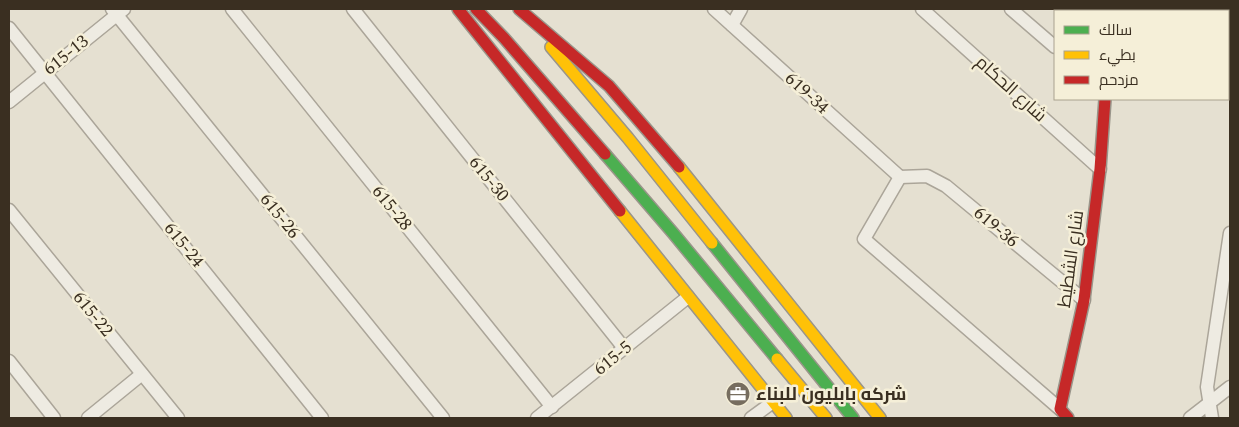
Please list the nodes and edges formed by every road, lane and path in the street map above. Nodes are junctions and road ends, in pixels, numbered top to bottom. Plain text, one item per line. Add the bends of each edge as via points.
1 (232, 9) edge
2 (353, 9) edge
3 (458, 9) edge
4 (476, 9) edge
5 (519, 9) edge
6 (714, 9) edge
7 (741, 9) edge
8 (922, 9) edge
9 (1011, 9) edge
10 (118, 11) edge
11 (732, 25) junction
12 (9, 28) edge
13 (1054, 46) edge
14 (45, 73) junction
15 (1105, 100) edge
16 (9, 102) edge
17 (1100, 169) junction
18 (900, 177) junction
19 (9, 210) edge
20 (1230, 233) edge
21 (688, 297) junction
22 (1084, 300) junction
23 (624, 348) junction
24 (9, 361) edge
25 (142, 374) junction
26 (1230, 387) edge
27 (773, 402) junction
28 (1209, 402) junction
29 (552, 406) junction
30 (1064, 414) edge
31 (54, 418) edge
32 (88, 418) edge
33 (178, 418) edge
34 (322, 418) edge
35 (443, 418) edge
36 (537, 418) edge
37 (751, 418) edge
38 (786, 418) edge
39 (826, 418) edge
40 (853, 418) edge
41 (880, 418) edge
42 (1190, 418) edge
43 (1212, 418) edge

1 - 29 street, 615-28
2 - 23 street, 615-30
3 - 21 main road
4 - 39 main road via 673,233
5 - 40 main road via 628,138
5 - 41 main road via 609,86 638,118
6 - 11 street, 619-34
7 - 11 street
8 - 17 street, شارع الحكام
9 - 13 street
10 - 14 street, 615-13
10 - 35 street, 615-26
11 - 18 street, 619-34
12 - 14 street, 615-24
14 - 16 street, 615-13
14 - 34 street, 615-24
15 - 17 main road, شارع الشطيط
17 - 22 main road, شارع الشطيط
18 - 22 street, 619-36 via 927,176 946,186
18 - 30 street via 864,239
19 - 25 street, 615-22
20 - 28 street via 1207,387
21 - 23 street, 615-5
21 - 27 main road
22 - 30 main road, شارع الشطيط
23 - 29 street, 615-5
24 - 31 street
25 - 32 street
25 - 33 street, 615-22
26 - 28 street
27 - 37 street
27 - 38 main road
28 - 42 street
28 - 43 street
29 - 36 street, 615-5

